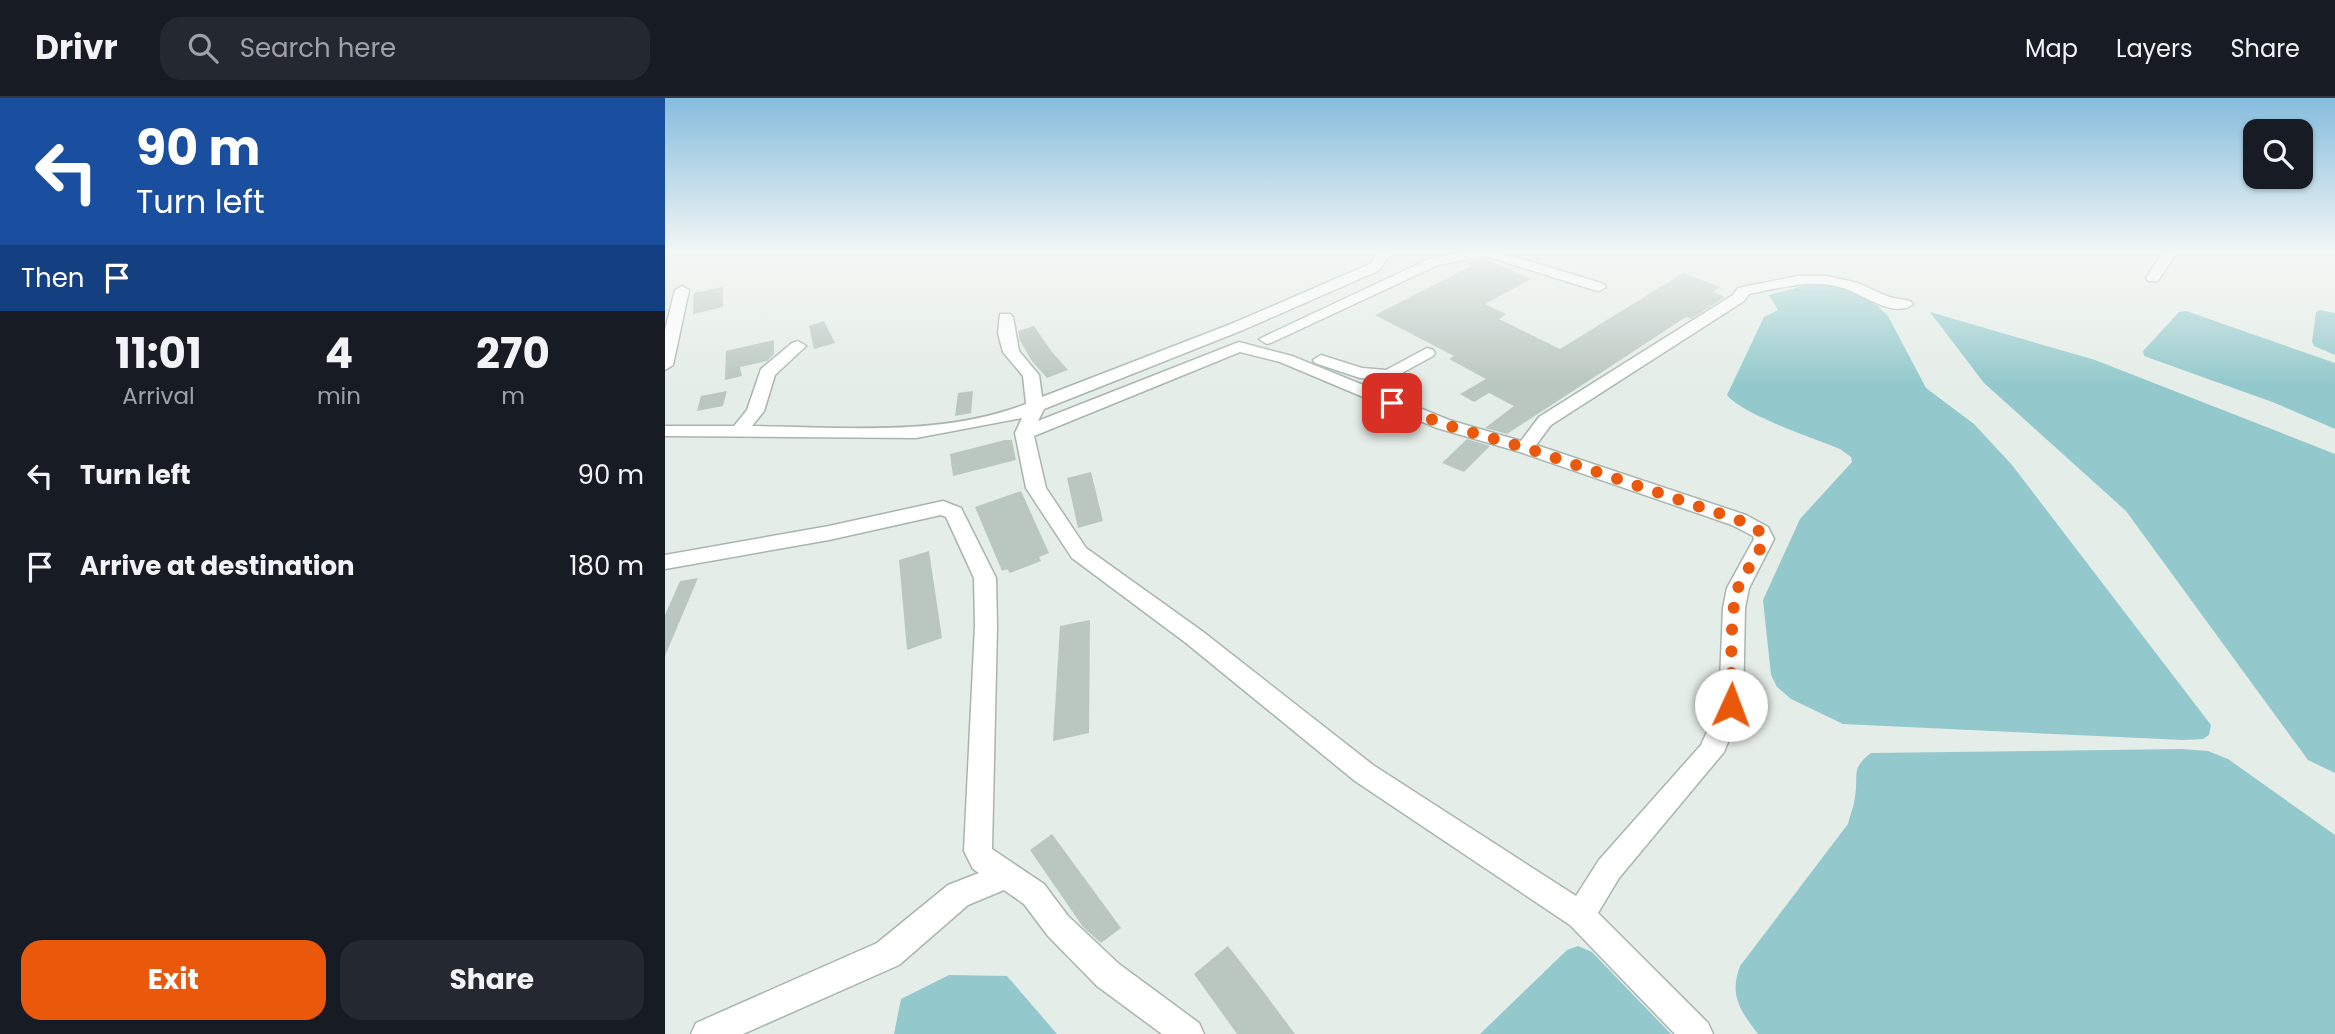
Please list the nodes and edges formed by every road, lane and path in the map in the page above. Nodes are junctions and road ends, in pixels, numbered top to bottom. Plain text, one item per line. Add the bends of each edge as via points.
1 (681, 296) edge
2 (1309, 296) edge
3 (1360, 296) edge
4 (1740, 296) edge
5 (1871, 296) edge
6 (1905, 304) dead end
7 (1005, 317) dead end
8 (1237, 327) junction
9 (1267, 338) junction
10 (798, 346) dead end
11 (1427, 353) dead end
12 (665, 365) edge
13 (1389, 375) junction
14 (1366, 392) junction
15 (1035, 409) junction
16 (665, 431) edge
17 (739, 431) junction
18 (1024, 433) junction
19 (1526, 448) junction
20 (665, 562) edge
21 (1007, 876) junction
22 (1580, 915) junction
23 (707, 1034) edge
24 (1188, 1034) edge
25 (1697, 1034) edge

1 - 12 lane
2 - 8 lane
3 - 9 lane
4 - 19 lane via 1545,421
5 - 6 lane
7 - 15 lane via 1011,352 1031,375
8 - 9 lane
8 - 15 lane
9 - 13 lane via 1360,373
10 - 17 lane via 767,373 755,411
11 - 13 lane
13 - 14 lane
14 - 18 lane via 1286,359 1239,347
14 - 19 lane via 1443,424
15 - 17 lane via 916,433
15 - 18 lane
16 - 17 lane
18 - 22 lane via 1036,488 1079,553 1195,638 1364,773
19 - 22 lane via 1739,520 1761,532 1764,539 1738,588 1731,705 1722,731 1711,752 1609,869
20 - 21 lane via 829,533 925,510 943,508 954,513 985,578 978,851 982,860
21 - 23 lane via 958,895 888,954
21 - 24 lane via 1034,894 1058,926 1108,975
22 - 25 lane

